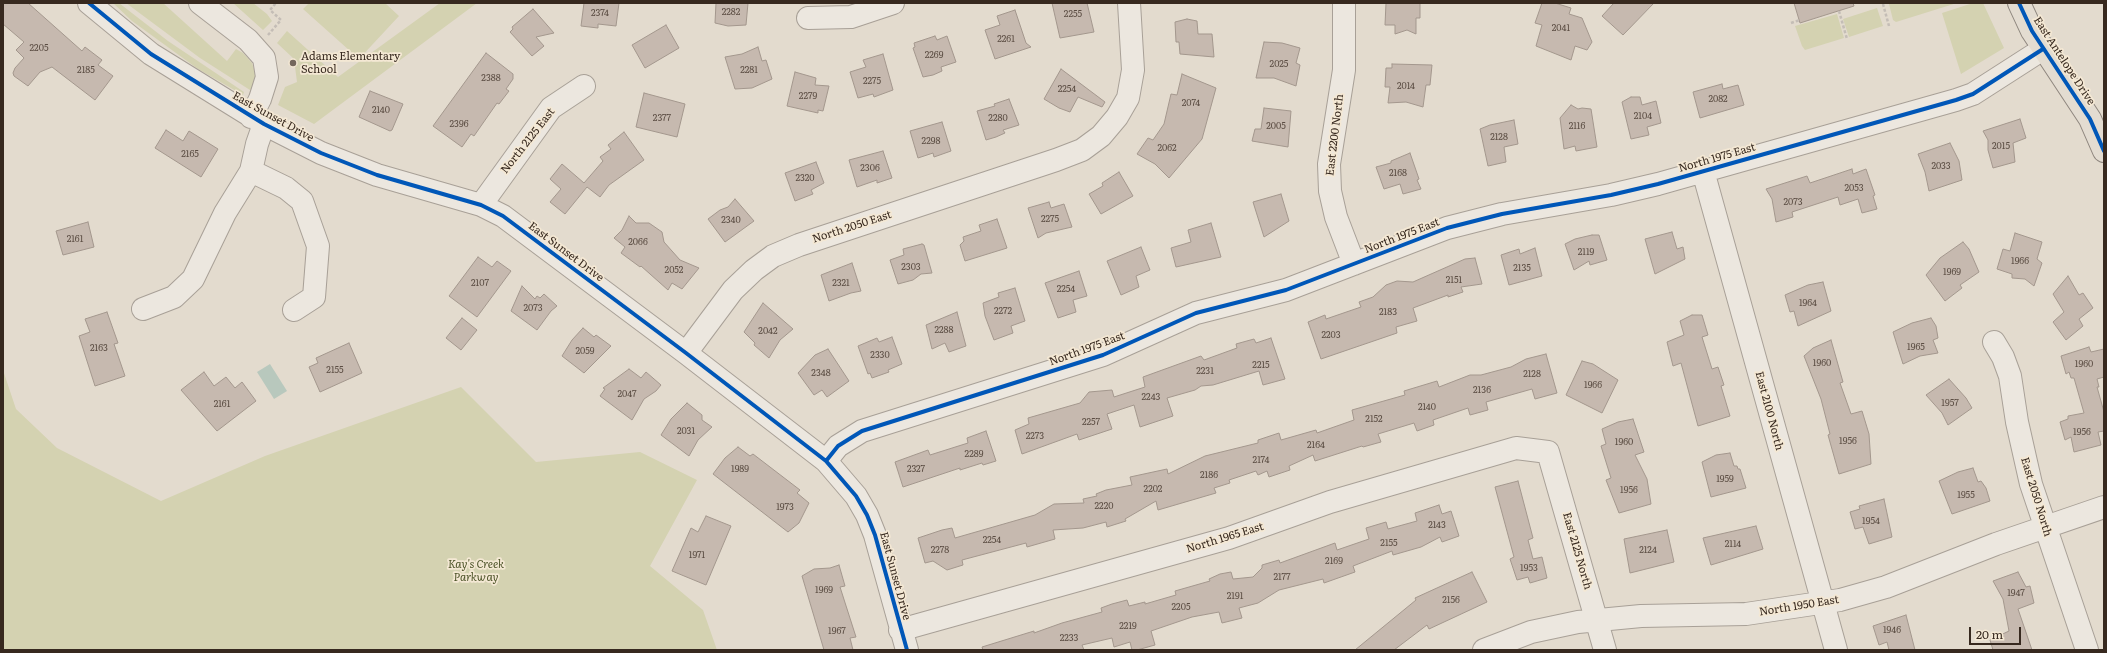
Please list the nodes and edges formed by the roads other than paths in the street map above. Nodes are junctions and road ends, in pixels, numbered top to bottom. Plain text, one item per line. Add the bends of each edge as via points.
1 (89, 3) edge
2 (200, 3) edge
3 (893, 3) edge
4 (1129, 3) edge
5 (1344, 3) edge
6 (2019, 3) edge
7 (808, 18) dead end
8 (2043, 49) junction
9 (584, 86) dead end
10 (257, 121) junction
11 (2104, 151) edge
12 (251, 171) junction
13 (1703, 171) junction
14 (481, 205) junction
15 (1354, 264) junction
16 (143, 309) dead end
17 (294, 310) dead end
18 (1994, 342) dead end
19 (686, 353) junction
20 (1548, 452) joint
21 (826, 461) junction
22 (2104, 507) edge
23 (2045, 526) junction
24 (1823, 603) junction
25 (1597, 620) junction
26 (904, 640) edge
27 (1484, 650) edge
28 (1605, 650) edge
29 (1836, 650) edge
30 (2088, 650) edge

1 - 10 street, East Sunset Drive via 151,54
2 - 10 street via 248,40 264,58 267,77
3 - 7 street via 851,17
4 - 19 street, North 2050 East via 1133,70 1128,98 1117,117 1101,136 1082,150 1056,160 799,245 773,256 733,290
5 - 15 street, East 2200 North via 1344,70 1329,164 1330,191 1336,217
6 - 8 main road, East Antelope Drive
8 - 11 main road, East Antelope Drive via 2090,119
8 - 13 street, North 1975 East via 1973,94
9 - 14 street, North 2125 East via 551,108
10 - 12 street via 257,144
10 - 14 street, East Sunset Drive via 321,153 377,175
12 - 16 street via 225,213 193,279 174,297
12 - 17 street via 286,188 302,202 318,246 314,297
13 - 15 street, North 1975 East via 1612,195 1502,214 1447,228
13 - 24 street, East 2100 North
14 - 19 street, East Sunset Drive via 503,216
15 - 21 street, North 1975 East via 1286,290 1196,313 1103,355 862,431 838,446
18 - 23 street, East 2050 North via 2010,376 2022,450
19 - 21 street, East Sunset Drive
20 - 25 street, East 2125 North
20 - 26 street, North 1965 East via 1516,448 1345,497 1229,538
21 - 26 street, East Sunset Drive via 856,496 868,515
22 - 23 street, North 1950 East
23 - 24 street, North 1950 East via 1886,587
23 - 30 street, East 2050 North
24 - 25 street, North 1950 East via 1746,614 1642,616
24 - 29 street, East 2100 North
25 - 27 street, North 1950 East via 1530,632
25 - 28 street, East 2125 North

